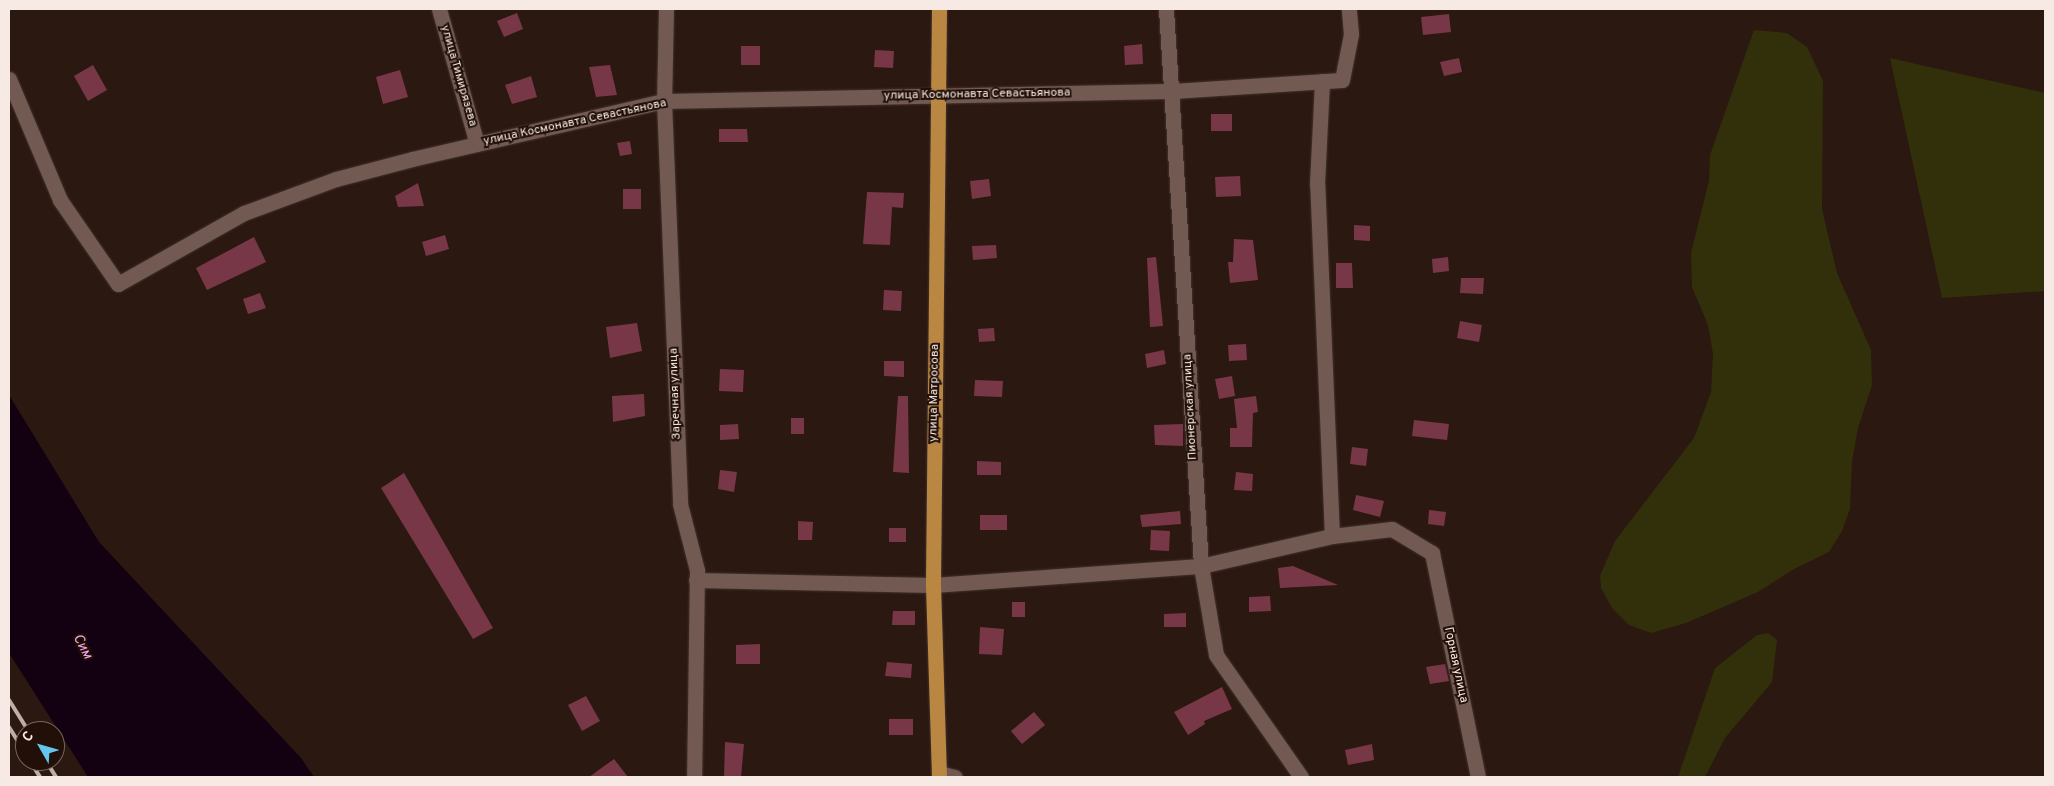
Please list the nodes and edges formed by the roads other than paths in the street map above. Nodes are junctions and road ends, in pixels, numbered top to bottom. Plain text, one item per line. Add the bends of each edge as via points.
1 (439, 9) edge
2 (666, 9) edge
3 (939, 9) edge
4 (1166, 9) edge
5 (1349, 9) edge
6 (9, 79) edge
7 (1322, 81) junction
8 (1173, 91) junction
9 (938, 95) junction
10 (664, 101) junction
11 (477, 144) junction
12 (1332, 536) junction
13 (1200, 566) junction
14 (696, 580) junction
15 (933, 585) junction
16 (939, 775) edge
17 (694, 777) edge
18 (955, 777) edge
19 (1301, 777) edge
20 (1478, 777) edge

1 - 11 street, улица Тимирязева
2 - 10 street, Заречная улица
3 - 9 main road, улица Матросова
4 - 8 street, Пионерская улица
5 - 7 street, улица Космонавта Севастьянова via 1351,34 1342,80
6 - 11 street, улица Космонавта Севастьянова via 60,200 118,284 244,213 336,179
7 - 8 street, улица Космонавта Севастьянова
7 - 12 street via 1317,184
8 - 9 street, улица Космонавта Севастьянова
8 - 13 street, Пионерская улица
9 - 10 street, улица Космонавта Севастьянова
9 - 15 main road, улица Матросова
10 - 11 street, улица Космонавта Севастьянова
10 - 14 street, Заречная улица via 680,504 697,570
12 - 13 street
12 - 20 street, Горная улица via 1392,529 1432,553
13 - 15 street
13 - 19 street, Пионерская улица via 1216,655
14 - 15 street
14 - 17 street, Заречная улица
15 - 16 main road, улица Матросова
16 - 18 street

